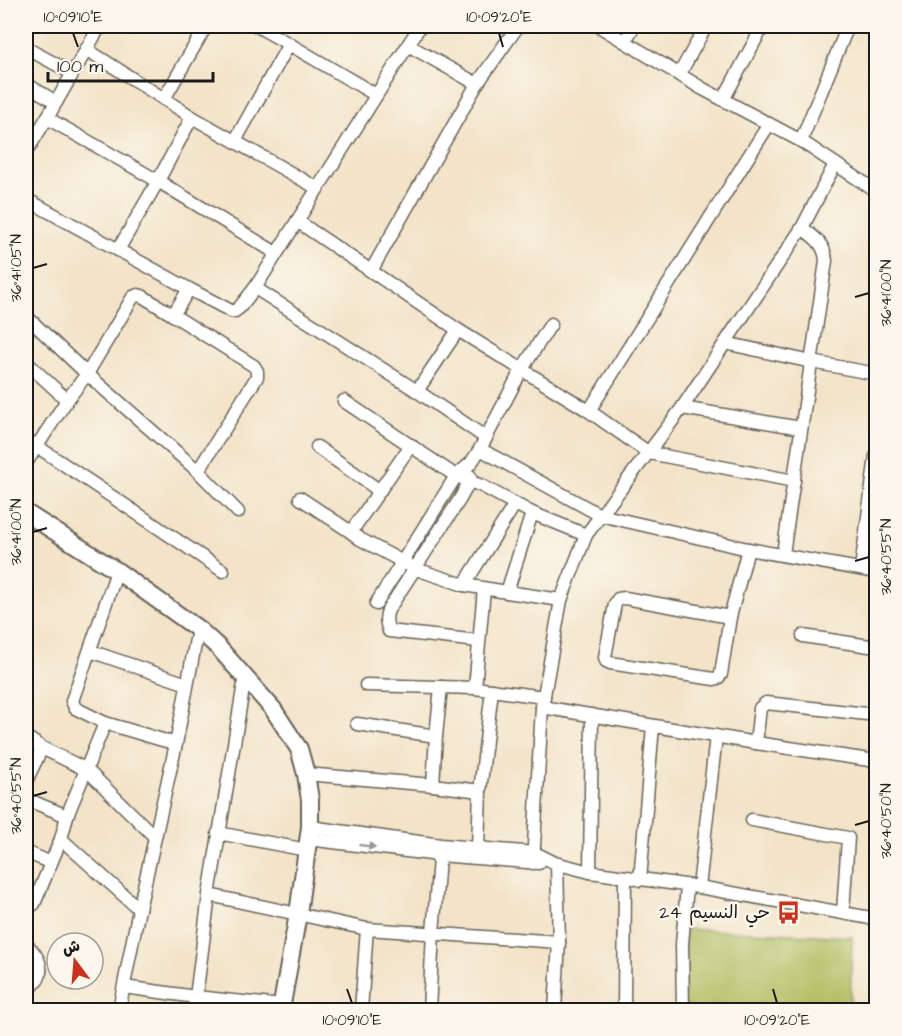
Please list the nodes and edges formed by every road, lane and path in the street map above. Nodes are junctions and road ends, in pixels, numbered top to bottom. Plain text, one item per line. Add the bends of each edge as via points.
1 (100, 26) edge
2 (206, 26) edge
3 (257, 26) edge
4 (420, 26) edge
5 (518, 26) edge
6 (599, 26) edge
7 (634, 26) edge
8 (706, 26) edge
9 (764, 26) edge
10 (848, 26) edge
11 (626, 41) junction
12 (289, 44) junction
13 (408, 45) junction
14 (26, 48) edge
15 (86, 50) junction
16 (72, 73) junction
17 (679, 75) junction
18 (26, 84) edge
19 (477, 84) junction
20 (376, 95) junction
21 (164, 99) junction
22 (723, 100) junction
23 (56, 102) junction
24 (192, 117) junction
25 (47, 118) junction
26 (769, 124) junction
27 (235, 141) junction
28 (801, 141) junction
29 (26, 152) edge
30 (835, 164) junction
31 (158, 181) junction
32 (318, 188) junction
33 (876, 191) edge
34 (26, 199) edge
35 (297, 221) junction
36 (802, 228) junction
37 (118, 250) junction
38 (276, 253) junction
39 (371, 272) junction
40 (255, 288) junction
41 (189, 289) junction
42 (172, 315) junction
43 (26, 316) edge
44 (551, 324) dead end
45 (458, 330) junction
46 (725, 343) junction
47 (26, 362) edge
48 (812, 362) junction
49 (522, 369) junction
50 (87, 374) junction
51 (876, 374) edge
52 (417, 391) junction
53 (67, 400) junction
54 (344, 401) dead end
55 (682, 408) junction
56 (589, 411) junction
57 (801, 428) junction
58 (26, 439) edge
59 (483, 444) junction
60 (411, 445) junction
61 (37, 447) junction
62 (317, 447) dead end
63 (649, 453) junction
64 (876, 456) edge
65 (471, 463) junction
66 (26, 464) edge
67 (198, 471) junction
68 (456, 476) junction
69 (794, 481) junction
70 (469, 482) junction
71 (380, 491) junction
72 (300, 498) dead end
73 (514, 504) junction
74 (238, 512) dead end
75 (26, 513) edge
76 (532, 513) junction
77 (600, 515) junction
78 (351, 532) junction
79 (586, 535) junction
80 (747, 549) junction
81 (783, 554) junction
82 (404, 561) junction
83 (416, 569) junction
84 (861, 569) junction
85 (117, 571) junction
86 (223, 571) dead end
87 (876, 572) edge
88 (464, 585) junction
89 (484, 589) junction
90 (507, 592) junction
91 (561, 600) junction
92 (376, 604) dead end
93 (730, 617) junction
94 (198, 629) junction
95 (803, 636) dead end
96 (478, 641) junction
97 (876, 647) edge
98 (90, 651) junction
99 (245, 677) junction
100 (187, 684) junction
101 (366, 685) dead end
102 (441, 687) junction
103 (475, 688) junction
104 (492, 690) junction
105 (543, 702) junction
106 (592, 715) junction
107 (876, 715) edge
108 (105, 723) junction
109 (357, 724) dead end
110 (653, 726) junction
111 (436, 736) junction
112 (716, 736) junction
113 (26, 737) edge
114 (176, 744) junction
115 (756, 744) junction
116 (42, 748) junction
117 (876, 761) edge
118 (87, 770) junction
119 (306, 774) junction
120 (26, 782) edge
121 (433, 785) junction
122 (480, 791) junction
123 (26, 799) edge
124 (67, 816) junction
125 (752, 820) dead end
126 (219, 833) junction
127 (155, 837) junction
128 (61, 839) junction
129 (308, 839) junction
130 (477, 848) junction
131 (440, 850) junction
132 (26, 852) edge
133 (534, 858) junction
134 (51, 863) junction
135 (556, 863) junction
136 (590, 872) junction
137 (625, 877) junction
138 (640, 880) junction
139 (693, 887) junction
140 (209, 895) junction
141 (34, 904) dead end
142 (139, 909) junction
143 (843, 912) junction
144 (298, 914) junction
145 (876, 919) edge
146 (367, 929) junction
147 (433, 933) junction
148 (559, 942) junction
149 (26, 944) edge
150 (124, 987) junction
151 (26, 994) edge
152 (196, 997) junction
153 (282, 1008) edge
154 (119, 1011) edge
155 (193, 1011) edge
156 (361, 1011) edge
157 (429, 1011) edge
158 (555, 1011) edge
159 (624, 1011) edge
160 (683, 1011) edge

1 - 15 street
2 - 21 street
3 - 12 street
4 - 13 street
5 - 19 street
6 - 11 street
7 - 11 street
8 - 17 street
9 - 22 street
10 - 28 street
11 - 17 street
12 - 20 street
12 - 27 street
13 - 19 street
13 - 20 street
14 - 16 street
15 - 16 street
15 - 21 street
16 - 23 street
17 - 22 street
18 - 23 street
19 - 39 street
20 - 32 street
21 - 24 street
22 - 26 street
23 - 25 street
24 - 27 street
24 - 31 street
25 - 29 street
25 - 31 street
26 - 28 street
26 - 56 street
27 - 32 street
28 - 30 street
30 - 33 street
30 - 36 street
31 - 37 street
31 - 38 street
32 - 35 street
34 - 37 street
35 - 38 street
35 - 39 street
36 - 46 street
36 - 48 street via 822,245 826,261
37 - 41 street
38 - 40 street
39 - 45 street
40 - 41 street via 235,311
40 - 52 street
41 - 42 street
42 - 50 street via 142,296 133,297
42 - 67 street via 257,371 257,377
43 - 50 street
44 - 49 street
45 - 49 street
45 - 52 street
46 - 48 street
46 - 55 street
47 - 53 street
48 - 51 street
48 - 57 street
49 - 56 street
49 - 59 street
50 - 53 street
50 - 67 street
52 - 59 street
53 - 61 street
54 - 60 street
55 - 57 street
55 - 63 street
56 - 63 street
57 - 69 street
58 - 61 street
59 - 65 street
59 - 77 street
60 - 68 street
60 - 71 street
61 - 66 street
61 - 86 street
62 - 71 street
63 - 69 street
63 - 77 street
64 - 84 street
65 - 68 street
65 - 70 street
67 - 74 street
68 - 70 street
68 - 82 street
69 - 81 street
70 - 73 street
70 - 83 street
71 - 78 street
72 - 78 street
73 - 76 street
73 - 88 street
75 - 85 street
76 - 79 street
76 - 90 street
77 - 79 street
77 - 80 street
78 - 82 street
79 - 91 street
80 - 81 street
80 - 93 street
81 - 84 street
82 - 83 street
82 - 92 street
83 - 88 street
83 - 96 street via 388,610 389,631
84 - 87 street
85 - 94 street
85 - 98 street
88 - 89 street
89 - 90 street
89 - 96 street
90 - 91 street
91 - 105 street
93 - 93 street via 718,678 606,661 618,599
94 - 99 street
94 - 100 street
95 - 97 street
96 - 103 street
98 - 100 street
98 - 108 street via 72,701 75,708
99 - 119 street via 287,729 299,749
99 - 126 street
100 - 114 street
101 - 102 street
102 - 103 street
102 - 111 street
103 - 104 street
104 - 105 street
104 - 122 street
105 - 106 street
105 - 133 street
106 - 110 street
106 - 136 street
107 - 115 street via 766,703 760,708
108 - 114 street
108 - 118 street
109 - 111 street
110 - 112 street
110 - 138 street
111 - 121 street
112 - 115 street
112 - 139 street
113 - 116 street
114 - 127 street
115 - 117 street
116 - 118 street
116 - 120 street
118 - 124 street
118 - 127 street
119 - 121 street
119 - 129 street via 310,800
121 - 122 street
122 - 130 street
123 - 124 street
124 - 128 street
125 - 143 street via 848,838
126 - 129 street
126 - 140 street
127 - 142 street
128 - 134 street
128 - 142 street
129 - 131 street
129 - 144 street
130 - 131 street
130 - 133 street
131 - 133 street
131 - 147 street
132 - 134 street
133 - 135 street
134 - 141 street
135 - 136 street
135 - 148 street
136 - 137 street
137 - 138 street
137 - 159 street
138 - 139 street
139 - 143 street
139 - 160 street via 682,944
140 - 144 street
140 - 152 street
142 - 150 street
143 - 145 street
144 - 146 street
144 - 153 street
146 - 147 street
146 - 156 street
147 - 148 street
147 - 157 street
148 - 158 street
149 - 151 street via 38,958 40,968
150 - 152 street
150 - 154 street
152 - 153 street
152 - 155 street

